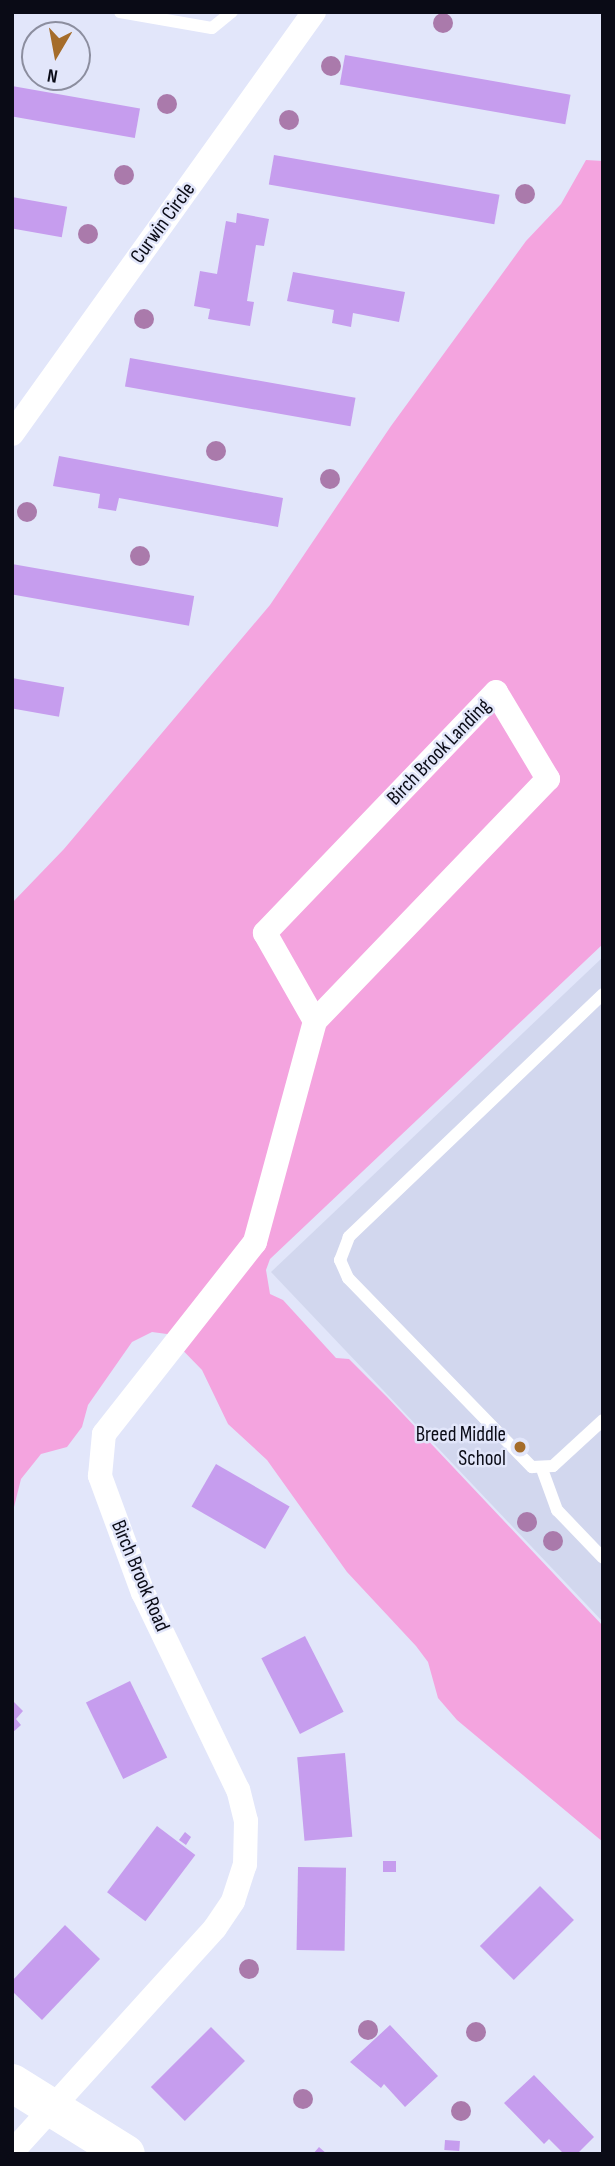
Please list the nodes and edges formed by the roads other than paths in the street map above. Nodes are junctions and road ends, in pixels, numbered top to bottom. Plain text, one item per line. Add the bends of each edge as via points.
1 (120, 12) edge
2 (232, 12) edge
3 (314, 12) edge
4 (12, 434) edge
5 (603, 994) edge
6 (315, 1021) junction
7 (600, 1427) edge
8 (541, 1469) junction
9 (603, 1558) edge
10 (12, 2083) edge
11 (53, 2107) junction
12 (12, 2152) edge
13 (126, 2154) edge

1 - 2 lane via 209,28 221,25
3 - 4 street, Curwin Circle
5 - 8 lane via 349,1237 341,1255 348,1278 528,1464
6 - 6 street, Birch Brook Landing via 548,779 496,692 265,933
6 - 11 street, Birch Brook Road via 255,1242 104,1434 100,1476 143,1593 239,1790 247,1836 242,1877 215,1928
7 - 8 lane via 553,1466
8 - 9 lane via 557,1510
10 - 11 main road
11 - 12 street, Birch Brook Road
11 - 13 main road

